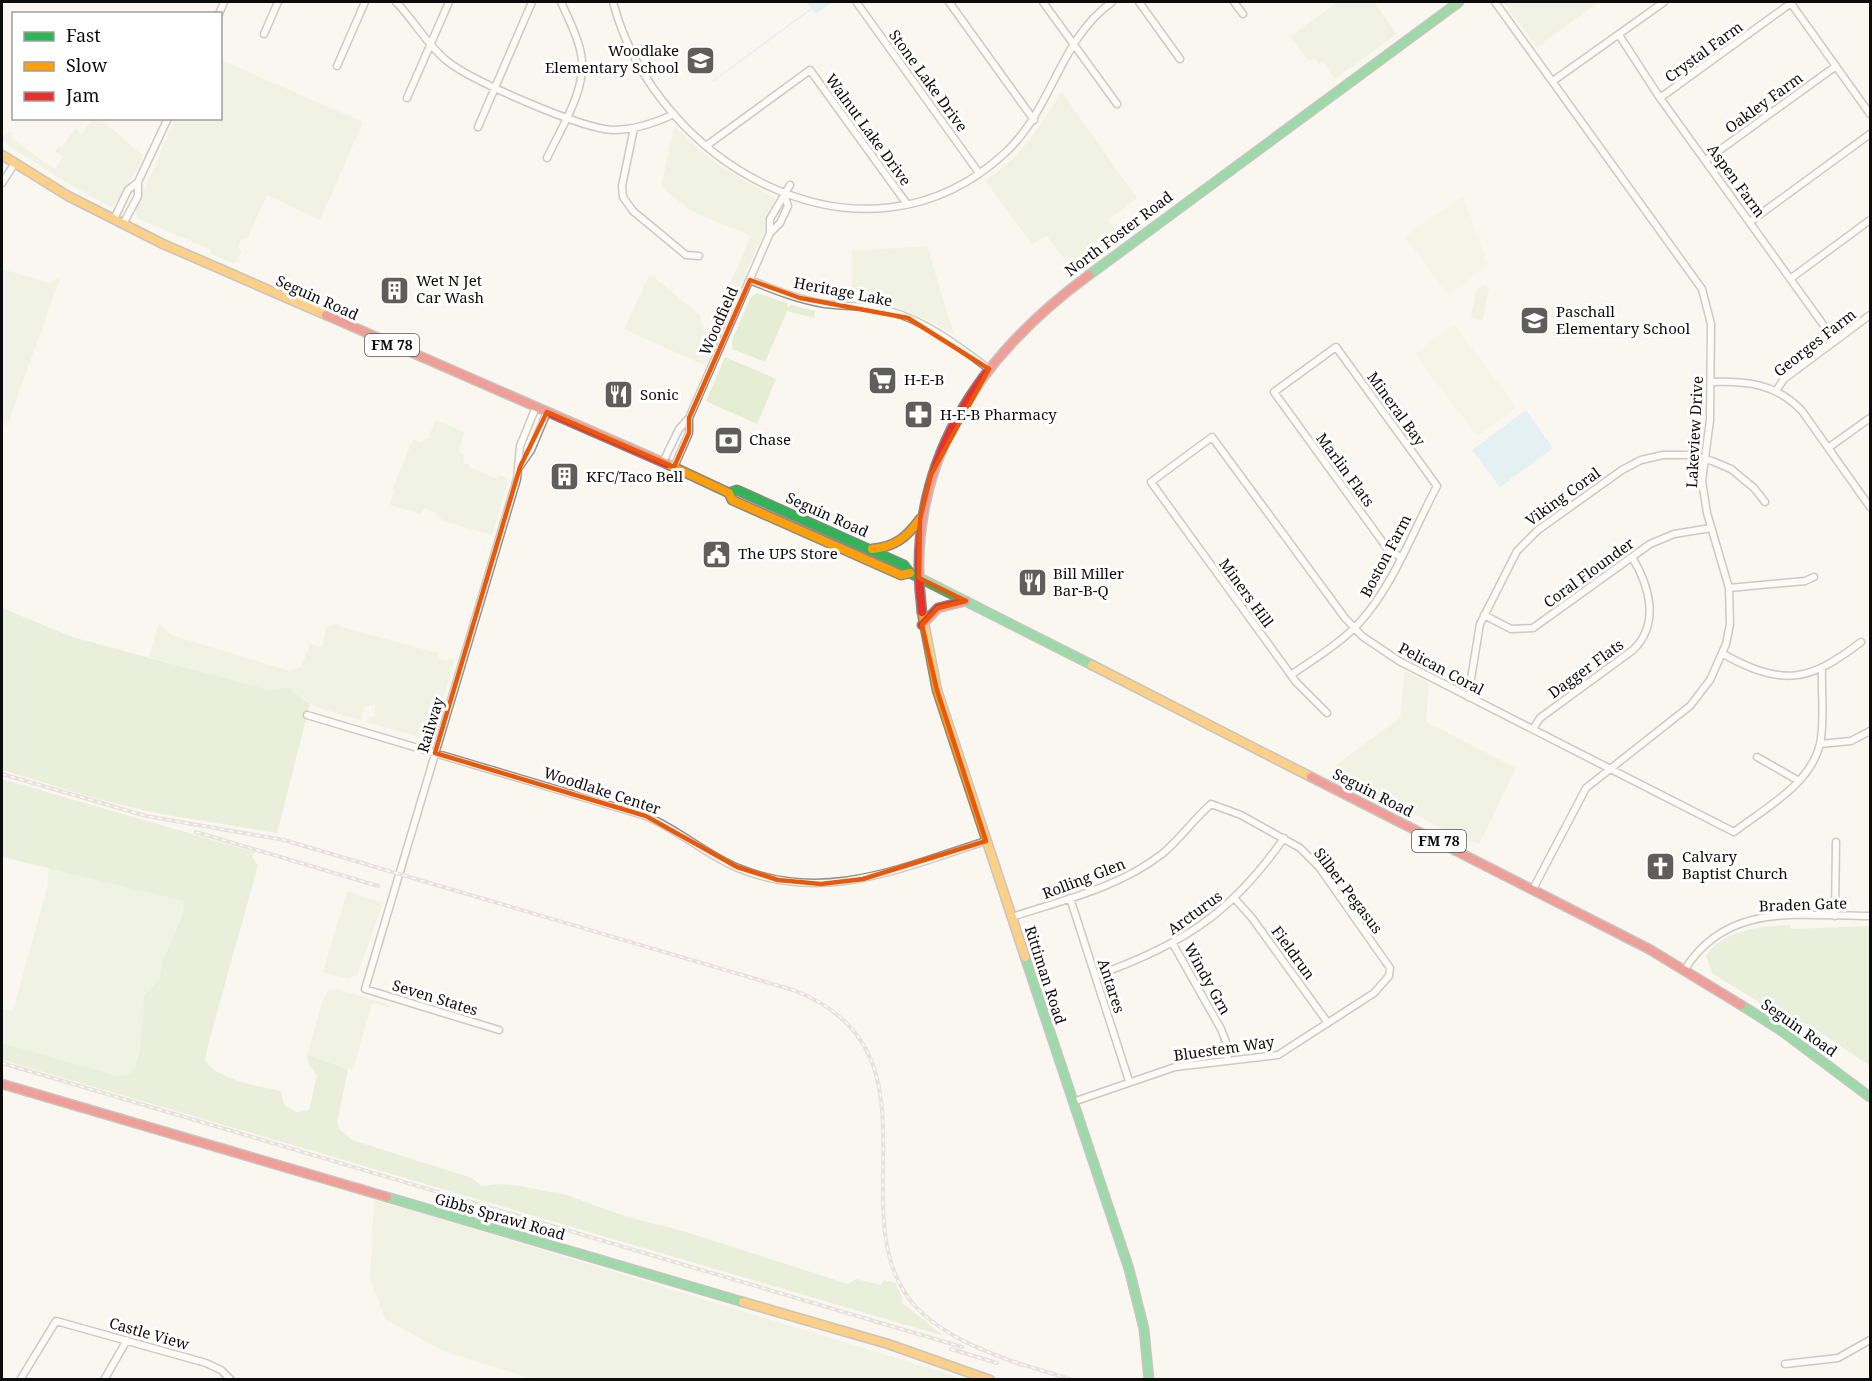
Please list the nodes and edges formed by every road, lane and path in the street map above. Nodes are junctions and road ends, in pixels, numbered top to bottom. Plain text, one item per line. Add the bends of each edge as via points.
1 (278, 2) edge
2 (365, 2) edge
3 (396, 2) edge
4 (449, 2) edge
5 (532, 2) edge
6 (561, 2) edge
7 (613, 2) edge
8 (949, 2) edge
9 (1044, 2) edge
10 (1112, 2) edge
11 (1139, 2) edge
12 (1234, 2) edge
13 (1459, 2) edge
14 (1495, 2) edge
15 (1664, 2) edge
16 (1791, 2) edge
17 (857, 3) dead end
18 (1243, 14) dead end
19 (264, 34) dead end
20 (1618, 35) junction
21 (1073, 42) junction
22 (431, 45) junction
23 (1180, 59) dead end
24 (337, 66) dead end
25 (1836, 66) junction
26 (1553, 81) junction
27 (495, 87) junction
28 (407, 98) dead end
29 (1660, 98) junction
30 (1118, 104) dead end
31 (674, 114) junction
32 (1870, 114) edge
33 (566, 117) junction
34 (167, 120) edge
35 (1034, 120) junction
36 (478, 127) dead end
37 (634, 128) junction
38 (1870, 134) edge
39 (706, 146) junction
40 (2, 154) edge
41 (547, 158) dead end
42 (1706, 160) junction
43 (15, 163) junction
44 (980, 173) junction
45 (138, 182) junction
46 (2, 183) edge
47 (790, 185) dead end
48 (786, 196) junction
49 (907, 204) junction
50 (114, 219) junction
51 (1870, 220) edge
52 (1751, 221) junction
53 (123, 224) junction
54 (770, 233) junction
55 (699, 256) dead end
56 (1790, 279) junction
57 (750, 280) junction
58 (1870, 315) edge
59 (1835, 340) junction
60 (1336, 347) joint
61 (989, 369) junction
62 (1711, 382) junction
63 (1776, 390) junction
64 (536, 407) junction
65 (547, 412) junction
66 (689, 418) junction
67 (1870, 418) edge
68 (1828, 448) junction
69 (1703, 458) junction
70 (663, 462) junction
71 (520, 467) junction
72 (674, 467) junction
73 (1151, 482) joint
74 (1437, 486) joint
75 (729, 493) junction
76 (1765, 502) dead end
77 (1870, 507) edge
78 (921, 519) junction
79 (1711, 528) junction
80 (870, 549) junction
81 (1400, 557) junction
82 (1632, 557) junction
83 (910, 573) junction
84 (1814, 577) dead end
85 (919, 578) junction
86 (1729, 588) junction
87 (966, 601) junction
88 (1484, 615) junction
89 (922, 625) junction
90 (1354, 628) junction
91 (1862, 642) dead end
92 (1723, 654) junction
93 (1822, 670) junction
94 (1291, 675) junction
95 (1468, 697) junction
96 (1327, 713) dead end
97 (307, 715) dead end
98 (1533, 729) junction
99 (1870, 731) edge
100 (1820, 744) junction
101 (435, 753) junction
102 (1757, 757) dead end
103 (1608, 768) junction
104 (1799, 781) junction
105 (1211, 804) joint
106 (1284, 837) junction
107 (986, 841) junction
108 (1836, 842) dead end
109 (1533, 889) junction
110 (1070, 898) junction
111 (1235, 899) junction
112 (1835, 916) junction
113 (1870, 916) edge
114 (1012, 917) junction
115 (1173, 944) junction
116 (1685, 969) junction
117 (1390, 972) joint
118 (1095, 976) junction
119 (364, 990) joint
120 (1328, 1023) junction
121 (499, 1030) dead end
122 (1228, 1061) junction
123 (1129, 1081) junction
124 (2, 1084) edge
125 (1870, 1097) edge
126 (1073, 1102) junction
127 (127, 1340) junction
128 (1870, 1340) edge
129 (1785, 1364) dead end
130 (20, 1380) edge
131 (104, 1380) edge
132 (231, 1380) edge
133 (990, 1380) edge
134 (1149, 1380) edge

1 - 19 street
2 - 24 street
3 - 22 street
4 - 22 street
5 - 27 street
6 - 33 street via 583,66 578,91
7 - 31 street via 634,58
8 - 35 street
9 - 21 street
10 - 21 street
11 - 23 street
12 - 18 street
13 - 61 main road, North Foster Road via 1080,279 1047,306
14 - 26 street, Lakeview Drive
15 - 20 street
16 - 25 street
16 - 29 street, Crystal Farm
17 - 44 street, Stone Lake Drive
20 - 26 street
20 - 29 street, Aspen Farm
21 - 30 street
21 - 35 street
22 - 27 street via 460,70
22 - 28 street
25 - 32 street
25 - 42 street, Oakley Farm
26 - 62 street, Lakeview Drive via 1698,282 1710,321
27 - 33 street
27 - 36 street
29 - 42 street, Aspen Farm
31 - 37 street
31 - 39 street
33 - 37 street via 602,129
33 - 41 street
34 - 45 street
35 - 44 street via 1007,152
37 - 55 street via 622,186 627,205 686,255
38 - 52 street
39 - 48 street via 744,174
39 - 49 street, Walnut Lake Drive via 810,70
40 - 43 main road, Seguin Road / FM 78
42 - 52 street, Aspen Farm
43 - 46 street
43 - 50 main road, Seguin Road / FM 78
44 - 49 street via 939,195
45 - 50 street via 128,190
45 - 53 street via 138,196
47 - 48 street
48 - 49 street via 843,209
48 - 54 street, Woodfield via 778,202 770,219
48 - 54 street, Woodfield via 788,206
50 - 53 main road, Seguin Road / FM 78
51 - 56 street
52 - 56 street, Aspen Farm
53 - 64 main road, Seguin Road / FM 78
54 - 57 street, Woodfield
56 - 59 street, Aspen Farm
57 - 61 street, Heritage Lake via 800,298 873,308 908,318 941,334
57 - 66 street, Woodfield
58 - 59 street, Georges Farm
59 - 63 street, Georges Farm via 1784,379
60 - 74 street, Mineral Bay
60 - 81 street, Marlin Flats via 1274,393 1387,548
61 - 78 main road, North Foster Road via 943,448 931,475
62 - 63 street via 1743,381
62 - 69 street, Lakeview Drive via 1710,433
63 - 68 street via 1802,411
64 - 65 main road, Seguin Road / FM 78
64 - 71 street, Railway via 520,446
65 - 70 main road, Seguin Road / FM 78
65 - 71 street, Railway
66 - 70 street, Woodfield via 679,429
66 - 72 street, Woodfield via 689,433
67 - 68 street
68 - 77 street
69 - 76 street, Viking Coral via 1740,476
69 - 79 street, Lakeview Drive via 1703,494
69 - 88 street, Viking Coral via 1663,455 1641,460 1614,475 1529,537 1514,556
70 - 72 main road, Seguin Road / FM 78
71 - 101 street, Railway
72 - 75 main road, Seguin Road / FM 78
73 - 90 street, Pelican Coral via 1212,437 1333,605
73 - 94 street, Miners Hill
74 - 81 street, Boston Farm
75 - 80 main road, Seguin Road / FM 78 via 737,490
75 - 83 main road, Seguin Road / FM 78 via 732,500 892,572
78 - 80 main road via 896,545
78 - 85 main road, North Foster Road
79 - 82 street, Coral Flounder via 1658,540
79 - 86 street, Lakeview Drive
80 - 83 main road, Seguin Road / FM 78 via 904,564
81 - 90 street, Boston Farm via 1381,595
82 - 88 street, Coral Flounder via 1533,628 1511,629
82 - 98 street, Dagger Flats via 1651,611 1646,636 1633,650 1540,718
83 - 85 main road, Seguin Road / FM 78
84 - 86 street
85 - 87 main road, Seguin Road / FM 78
85 - 89 main road, Rittiman Road
86 - 92 street, Lakeview Drive via 1730,624
87 - 89 main road via 938,608
87 - 109 main road, Seguin Road / FM 78
88 - 95 street, Viking Coral
89 - 107 main road, Rittiman Road via 937,690
90 - 94 street, Boston Farm
90 - 95 street, Pelican Coral via 1400,662
91 - 93 street
92 - 93 street via 1748,668 1773,675
92 - 103 street, Lakeview Drive via 1710,680 1677,719
93 - 100 street
94 - 96 street, Miners Hill
95 - 98 street, Pelican Coral
97 - 101 street, Woodlake Center
98 - 103 street, Pelican Coral
99 - 100 street via 1851,741
100 - 104 street
101 - 107 street, Woodlake Center via 646,816 737,867 778,880 821,884 863,879
101 - 119 street, Railway
102 - 104 street
103 - 104 street, Pelican Coral via 1734,832
103 - 109 street, Lakeview Drive via 1579,798
105 - 106 street, Silber Pegasus
105 - 110 street, Rolling Glen via 1182,836 1136,872
106 - 111 street, Arcturus
106 - 117 street, Silber Pegasus via 1319,867
107 - 114 main road, Rittiman Road
108 - 112 street
109 - 116 main road, Seguin Road / FM 78
110 - 114 street, Rolling Glen
110 - 118 street, Antares
111 - 115 street, Arcturus
111 - 120 street, Fieldrun
112 - 113 street, Braden Gate
112 - 116 street, Braden Gate via 1772,916 1743,921 1705,941
114 - 126 main road, Rittiman Road
115 - 118 street, Arcturus
115 - 122 street, Windy Grn via 1221,1029
116 - 125 main road, Seguin Road / FM 78 via 1779,1029
117 - 120 street, Bluestem Way via 1374,993
118 - 123 street, Antares
119 - 121 street, Seven States
120 - 122 street, Bluestem Way via 1278,1055
122 - 123 street, Bluestem Way via 1175,1067
123 - 126 street, Bluestem Way
124 - 133 main road, Gibbs Sprawl Road via 866,1338
126 - 134 main road, Rittiman Road via 1129,1269 1144,1329
127 - 130 street, Castle View via 56,1320
127 - 131 street
127 - 132 street, Castle View via 206,1363
128 - 129 street via 1838,1358

